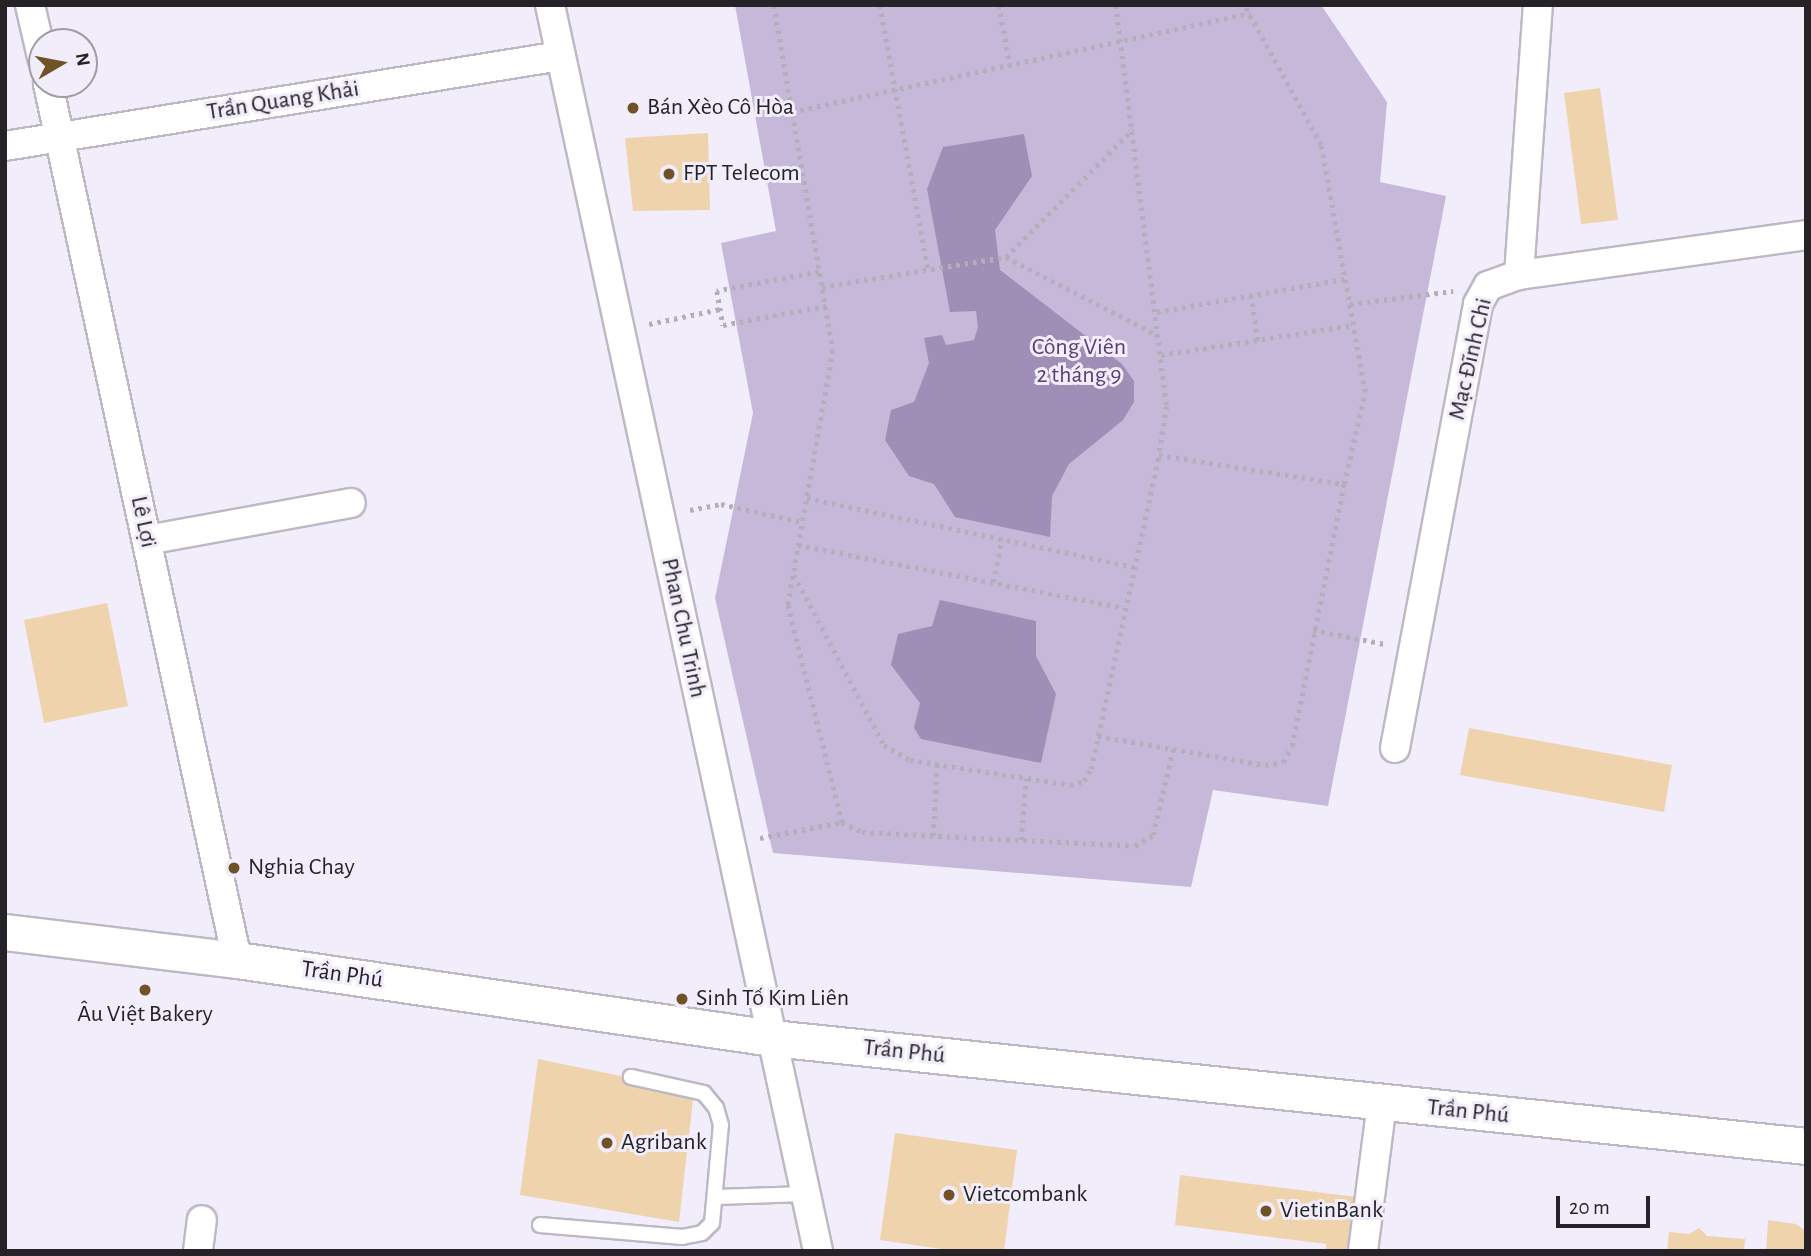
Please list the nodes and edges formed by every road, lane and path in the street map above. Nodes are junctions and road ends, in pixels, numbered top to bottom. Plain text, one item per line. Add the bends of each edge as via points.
1 (30, 5) edge
2 (550, 5) edge
3 (774, 5) edge
4 (880, 5) edge
5 (999, 5) edge
6 (1116, 5) edge
7 (1244, 5) edge
8 (1538, 5) edge
9 (1250, 13) junction
10 (35, 28) edge
11 (1123, 41) junction
12 (560, 56) junction
13 (1010, 65) junction
14 (895, 90) junction
15 (51, 98) edge
16 (792, 111) junction
17 (1133, 129) junction
18 (60, 136) junction
19 (5, 146) edge
20 (1806, 235) edge
21 (1006, 257) junction
22 (928, 270) junction
23 (820, 272) junction
24 (1519, 275) junction
25 (1345, 279) junction
26 (822, 287) junction
27 (1446, 292) dead end
28 (1251, 295) junction
29 (1350, 304) junction
30 (825, 306) junction
31 (720, 309) junction
32 (1157, 312) junction
33 (1353, 325) junction
34 (619, 330) junction
35 (1159, 336) junction
36 (1258, 340) junction
37 (1161, 355) junction
38 (1159, 455) junction
39 (1344, 484) junction
40 (807, 498) junction
41 (351, 503) dead end
42 (659, 517) junction
43 (802, 522) junction
44 (1002, 539) junction
45 (147, 540) junction
46 (797, 545) junction
47 (1134, 567) junction
48 (793, 573) junction
49 (993, 582) junction
50 (1124, 608) junction
51 (1313, 630) junction
52 (1379, 642) dead end
53 (1098, 736) junction
54 (1395, 748) dead end
55 (1173, 750) junction
56 (937, 765) junction
57 (1026, 778) junction
58 (842, 822) junction
59 (933, 836) junction
60 (1021, 841) junction
61 (729, 844) junction
62 (5, 932) edge
63 (237, 960) junction
64 (772, 1038) junction
65 (631, 1077) dead end
66 (1382, 1103) junction
67 (1806, 1146) edge
68 (806, 1194) junction
69 (716, 1197) junction
70 (202, 1220) dead end
71 (540, 1225) dead end
72 (198, 1251) edge
73 (818, 1251) edge
74 (1363, 1251) edge

1 - 10 street
2 - 12 street, Phan Chu Trinh
3 - 16 path
4 - 14 path
5 - 13 path
6 - 11 path
7 - 9 path
8 - 24 street
9 - 11 path
9 - 25 path via 1321,145
11 - 13 path
11 - 17 path
12 - 18 street, Trần Quang Khải
12 - 34 street, Phan Chu Trinh
13 - 14 path
14 - 16 path
14 - 22 path
15 - 18 street, Lê Lợi
16 - 23 path
17 - 21 path
17 - 32 path
18 - 19 street, Trần Quang Khải
18 - 45 street, Lê Lợi
20 - 24 street, Mạc Đĩnh Chi
21 - 22 path
21 - 35 path
22 - 26 path
23 - 26 path
23 - 31 path via 717,291
24 - 54 street, Mạc Đĩnh Chi via 1488,286 1478,304
25 - 28 path
25 - 29 path
26 - 30 path
27 - 29 path
28 - 32 path
28 - 36 path
29 - 33 path
30 - 31 path via 723,325
30 - 40 path via 833,350
31 - 34 path
32 - 35 path
33 - 36 path
33 - 39 path via 1366,391
34 - 42 street, Phan Chu Trinh
35 - 37 path
36 - 37 path
37 - 38 path via 1167,406
38 - 39 path
38 - 47 path
39 - 51 path
40 - 43 path
40 - 44 path
41 - 45 street
42 - 43 path via 721,504
42 - 61 street, Phan Chu Trinh
43 - 46 path
44 - 47 path
44 - 49 path
45 - 63 street, Lê Lợi
46 - 48 path
46 - 49 path
47 - 50 path
48 - 56 path via 884,746 910,760
48 - 58 path via 788,605
49 - 50 path
50 - 53 path
51 - 52 path
51 - 55 path via 1292,746 1283,762 1265,765
53 - 55 path
53 - 57 path via 1084,781 1070,785
55 - 60 path via 1153,835 1144,841 1135,846
56 - 57 path
56 - 59 path
57 - 60 path
58 - 59 path via 863,832
58 - 61 path
59 - 60 path
61 - 64 street, Phan Chu Trinh
62 - 63 street, Trần Phú
63 - 64 street, Trần Phú
64 - 66 street, Trần Phú
64 - 68 street, Phan Chu Trinh
65 - 69 lane via 704,1093 716,1108 721,1125
66 - 67 street, Trần Phú
66 - 74 street
68 - 69 lane
68 - 73 street, Phan Chu Trinh
69 - 71 lane via 712,1223 702,1233 682,1237
70 - 72 street

